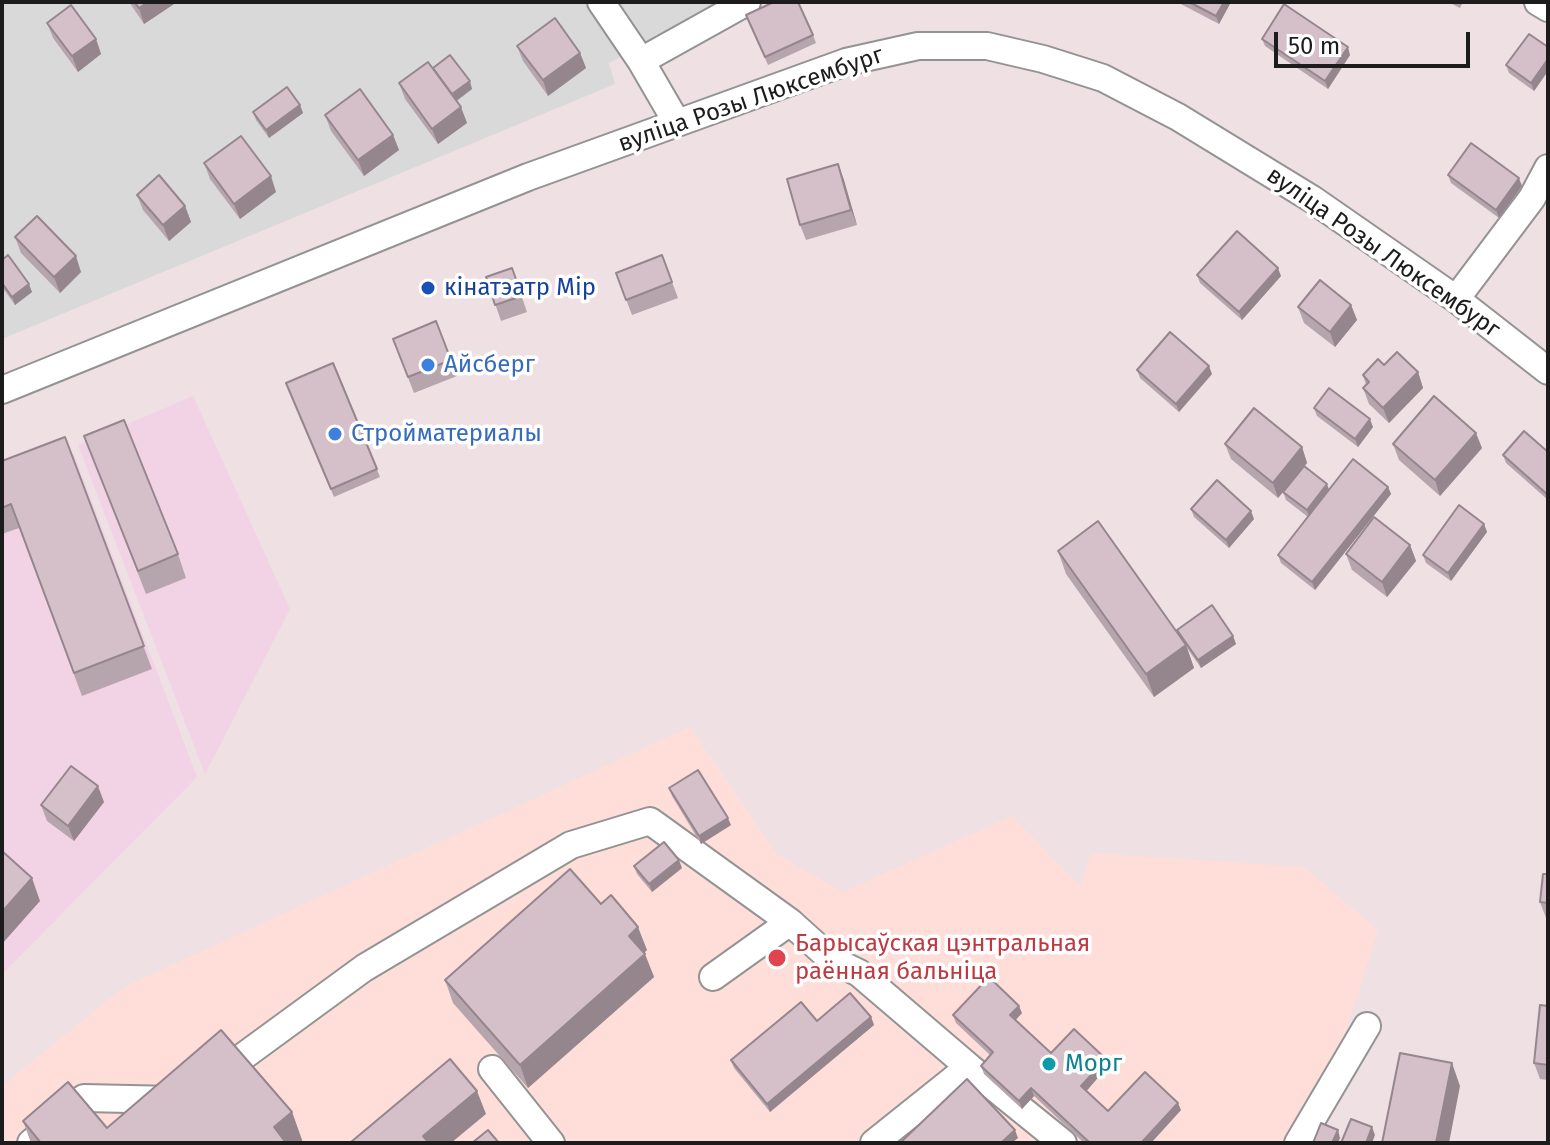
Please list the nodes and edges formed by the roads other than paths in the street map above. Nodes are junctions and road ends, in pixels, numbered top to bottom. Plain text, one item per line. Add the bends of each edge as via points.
1 (601, 2) edge
2 (747, 2) edge
3 (1538, 2) edge
4 (1548, 8) edge
5 (641, 61) junction
6 (677, 123) junction
7 (1548, 168) edge
8 (1456, 299) junction
9 (1548, 371) edge
10 (2, 390) edge
11 (790, 922) junction
12 (713, 977) dead end
13 (1367, 1026) dead end
14 (969, 1067) junction
15 (492, 1069) dead end
16 (31, 1143) edge
17 (551, 1143) edge
18 (874, 1143) edge
19 (1063, 1143) edge
20 (1298, 1143) edge

1 - 5 street
2 - 5 street
3 - 4 street
5 - 6 street
6 - 8 street, вуліца Розы Люксембург via 846,62 918,46 987,46 1103,78 1178,117 1312,199
6 - 10 street, вуліца Розы Люксембург via 528,177
7 - 8 street via 1532,198
8 - 9 street, вуліца Розы Люксембург
11 - 12 street
11 - 14 street
11 - 16 street via 650,821 571,845 364,968 183,1100 84,1098
13 - 20 street
14 - 18 street
14 - 19 street
15 - 17 street

